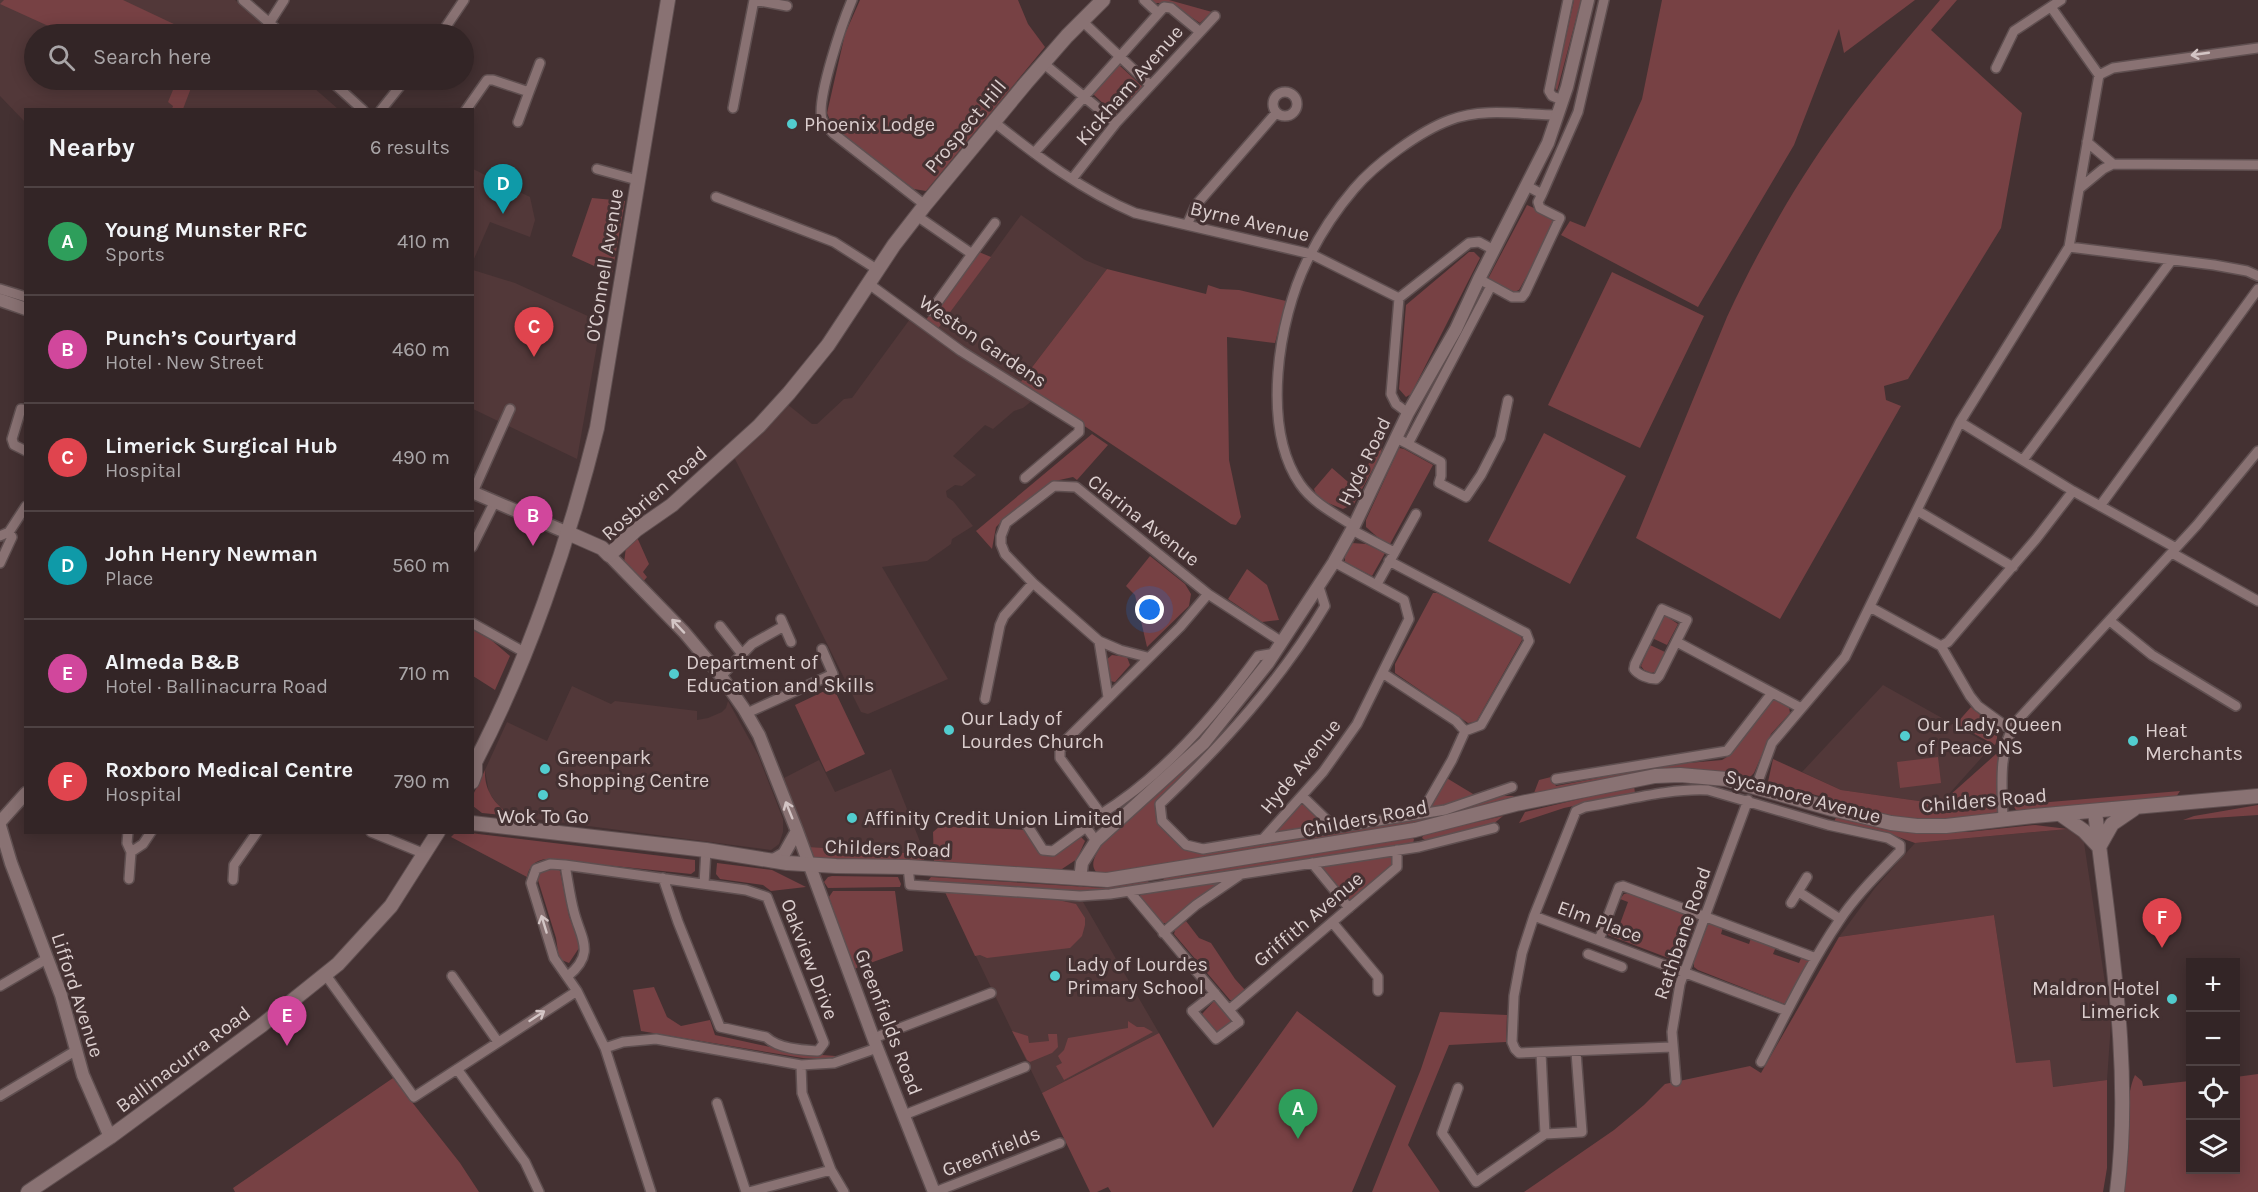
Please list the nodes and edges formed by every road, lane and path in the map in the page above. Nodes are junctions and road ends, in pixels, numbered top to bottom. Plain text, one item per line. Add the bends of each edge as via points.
1 (243, 0) edge
2 (284, 0) edge
3 (464, 0) edge
4 (668, 0) edge
5 (754, 0) edge
6 (852, 0) edge
7 (1102, 0) edge
8 (1144, 0) edge
9 (1568, 0) edge
10 (1588, 0) edge
11 (1604, 0) edge
12 (2061, 0) edge
13 (787, 6) dead end
14 (2051, 7) junction
15 (1158, 13) junction
16 (1215, 16) dead end
17 (1082, 20) junction
18 (270, 22) joint
19 (448, 24) edge
20 (1199, 31) junction
21 (2258, 48) edge
22 (1119, 58) junction
23 (540, 63) dead end
24 (1043, 63) junction
25 (1996, 68) dead end
26 (2099, 75) junction
27 (1150, 85) junction
28 (341, 90) edge
29 (397, 90) edge
30 (529, 92) junction
31 (1084, 98) junction
32 (1557, 98) dead end
33 (361, 108) edge
34 (383, 108) edge
35 (467, 108) edge
36 (733, 108) dead end
37 (1276, 113) dead end
38 (1558, 115) junction
39 (518, 122) dead end
40 (994, 122) junction
41 (1116, 123) junction
42 (2087, 142) junction
43 (1034, 153) junction
44 (2113, 164) junction
45 (2258, 165) edge
46 (597, 169) dead end
47 (1072, 179) junction
48 (638, 180) junction
49 (1527, 186) junction
50 (2080, 188) junction
51 (1542, 194) junction
52 (716, 197) dead end
53 (921, 211) junction
54 (995, 223) dead end
55 (1187, 225) junction
56 (2069, 247) junction
57 (1494, 250) junction
58 (972, 254) junction
59 (1311, 254) junction
60 (2171, 261) junction
61 (878, 270) junction
62 (2258, 276) edge
63 (1479, 279) junction
64 (868, 284) junction
65 (1491, 286) junction
66 (2258, 289) edge
67 (2, 295) edge
68 (24, 297) edge
69 (1399, 298) junction
70 (24, 308) edge
71 (932, 311) dead end
72 (1508, 400) dead end
73 (510, 409) dead end
74 (24, 410) edge
75 (1408, 413) junction
76 (1960, 422) junction
77 (1396, 438) junction
78 (1408, 444) junction
79 (24, 451) edge
80 (2258, 451) edge
81 (2023, 460) junction
82 (1025, 478) dead end
83 (474, 490) edge
84 (2073, 491) junction
85 (474, 492) edge
86 (494, 502) junction
87 (2100, 506) junction
88 (24, 509) edge
89 (1917, 511) junction
90 (1416, 514) dead end
91 (1353, 528) junction
92 (568, 533) junction
93 (4, 534) edge
94 (474, 543) edge
95 (2174, 550) junction
96 (609, 555) junction
97 (1391, 556) junction
98 (1334, 562) junction
99 (0, 563) edge
100 (2013, 567) junction
101 (1033, 583) junction
102 (1377, 584) junction
103 (1319, 587) junction
104 (1208, 594) junction
105 (2258, 601) edge
106 (1870, 607) junction
107 (1296, 621) junction
108 (2110, 621) junction
109 (474, 624) edge
110 (720, 627) dead end
111 (1310, 631) junction
112 (1099, 641) junction
113 (791, 642) dead end
114 (1282, 642) junction
115 (1677, 642) junction
116 (1941, 646) junction
117 (822, 649) dead end
118 (524, 652) junction
119 (742, 654) junction
120 (1148, 657) junction
121 (1271, 658) junction
122 (1281, 671) junction
123 (1384, 674) junction
124 (721, 676) junction
125 (1772, 693) junction
126 (1108, 698) junction
127 (985, 699) dead end
128 (2236, 706) dead end
129 (1801, 708) junction
130 (747, 713) junction
131 (2011, 730) junction
132 (1465, 731) junction
133 (1199, 738) junction
134 (1215, 751) junction
135 (474, 766) edge
136 (1642, 778) junction
137 (1556, 779) dead end
138 (1512, 787) dead end
139 (1756, 787) junction
140 (24, 795) edge
141 (1302, 796) junction
142 (2258, 796) edge
143 (1646, 797) junction
144 (1748, 800) junction
145 (2135, 808) junction
146 (1832, 809) junction
147 (1104, 811) junction
148 (2095, 811) junction
149 (1421, 814) junction
150 (2060, 814) junction
151 (2003, 819) junction
152 (1119, 821) junction
153 (474, 822) edge
154 (1025, 822) dead end
155 (0, 824) edge
156 (1828, 825) junction
157 (1086, 827) junction
158 (1335, 828) junction
159 (1494, 828) dead end
160 (1415, 830) junction
161 (797, 831) junction
162 (128, 834) edge
163 (150, 834) edge
164 (256, 834) edge
165 (376, 834) edge
166 (437, 834) edge
167 (1263, 839) junction
168 (1096, 841) junction
169 (1419, 847) junction
170 (2099, 848) junction
171 (706, 850) junction
172 (1397, 850) junction
173 (131, 852) junction
174 (425, 854) junction
175 (0, 855) edge
176 (772, 861) junction
177 (11, 863) junction
178 (1312, 863) junction
179 (809, 865) junction
180 (566, 866) junction
181 (908, 867) junction
182 (1155, 872) junction
183 (1242, 874) junction
184 (1807, 877) dead end
185 (663, 878) junction
186 (129, 879) dead end
187 (1080, 879) junction
188 (233, 880) dead end
189 (704, 884) junction
190 (1157, 887) junction
191 (1129, 891) junction
192 (1799, 891) junction
193 (1791, 903) dead end
194 (1349, 908) junction
195 (1534, 916) junction
196 (1704, 916) junction
197 (1840, 919) junction
198 (1332, 922) junction
199 (1163, 933) junction
200 (1599, 940) junction
201 (1612, 945) junction
202 (1588, 954) dead end
203 (48, 958) junction
204 (1816, 958) junction
205 (1606, 961) junction
206 (1622, 967) dead end
207 (1684, 972) junction
208 (325, 974) junction
209 (452, 976) dead end
210 (568, 976) junction
211 (0, 986) edge
212 (577, 991) junction
213 (1378, 991) dead end
214 (991, 993) dead end
215 (1215, 993) junction
216 (1230, 1009) junction
217 (1787, 1011) junction
218 (498, 1042) junction
219 (875, 1043) junction
220 (1672, 1047) junction
221 (605, 1048) junction
222 (75, 1052) junction
223 (1576, 1052) junction
224 (1541, 1053) junction
225 (1761, 1062) dead end
226 (801, 1065) junction
227 (1025, 1067) dead end
228 (457, 1069) junction
229 (1676, 1081) dead end
230 (1458, 1088) dead end
231 (0, 1096) edge
232 (717, 1103) dead end
233 (904, 1115) junction
234 (1545, 1134) junction
235 (110, 1137) junction
236 (1060, 1143) dead end
237 (831, 1170) junction
238 (28, 1192) edge
239 (539, 1192) edge
240 (651, 1192) edge
241 (747, 1192) edge
242 (844, 1192) edge
243 (935, 1192) edge
244 (2117, 1192) edge

1 - 18 street
2 - 18 street
3 - 19 street
4 - 48 main road, O'Connell Avenue
5 - 13 street
5 - 36 street
6 - 53 street via 820,104 822,121
7 - 17 main road, Prospect Hill
8 - 15 street
9 - 32 street via 1549,91
10 - 38 street, Hyde Road
11 - 51 street via 1578,112
12 - 14 street
14 - 25 street via 2014,31
14 - 26 street
15 - 20 street via 1164,7 1172,8
15 - 22 street
16 - 20 street, Kickham Avenue
17 - 22 street
17 - 24 main road, Prospect Hill
20 - 27 street, Kickham Avenue
21 -> 26 street via 2113,68
22 - 27 street
22 - 31 street
23 - 30 street
24 - 31 street
24 - 40 main road, Prospect Hill
26 - 42 street
27 - 41 street, Kickham Avenue
28 - 33 street
29 - 34 street
30 - 35 street via 487,80
30 - 39 street
31 - 41 street
31 - 43 street
37 - 55 street via 1196,205
38 - 49 street, Hyde Road
38 - 59 street via 1487,113 1459,117 1434,127 1378,165 1354,188
40 - 43 street, Byrne Avenue
40 - 53 main road, Prospect Hill
41 - 47 street, Kickham Avenue
42 - 44 street
42 - 50 street
43 - 47 street, Byrne Avenue
44 - 45 street
44 - 50 street
46 - 48 street
47 - 55 street, Byrne Avenue via 1135,213
48 - 92 main road, O'Connell Avenue via 597,428
49 - 51 street
49 - 57 street, Hyde Road
50 - 56 street
51 - 65 street via 1538,206 1560,218 1525,293 1512,297
52 - 61 street via 834,242
53 - 58 street
53 - 61 main road, Prospect Hill
54 - 58 street
55 - 59 street, Byrne Avenue
56 - 60 street
56 - 76 street
57 - 63 street, Hyde Road
57 - 69 street via 1479,242 1468,243
58 - 71 street
59 - 69 street, Byrne Avenue
59 - 91 street via 1283,336 1276,380 1276,414 1285,452 1301,486
60 - 62 street
60 - 81 street
61 - 64 main road, Prospect Hill
63 - 65 street
63 - 75 street, Hyde Road via 1456,329
64 - 82 street, Weston Gardens via 961,351 1079,425 1079,432
64 - 96 main road, Rosbrien Road via 828,345 759,426 672,505
65 - 78 street
66 - 87 street
67 - 68 street
67 - 70 street
69 - 75 street via 1391,394
72 - 78 street via 1500,438 1466,497 1439,483 1441,462
73 - 83 street
74 - 79 street via 21,409 12,439
75 - 77 street, Hyde Road
76 - 81 street
76 - 89 street
77 - 78 street
77 - 91 street, Hyde Road
80 - 95 street
81 - 84 street
84 - 87 street
84 - 100 street
85 - 86 street
86 - 92 street
86 - 94 street
87 - 95 street
88 - 93 street
89 - 100 street
89 - 106 street
90 - 97 street
91 - 97 street
91 - 98 street, Hyde Road
92 - 96 main road
92 - 118 main road, O'Connell Avenue
93 - 99 street via 12,537
95 - 105 street
95 - 108 street
124 -> 96 street, Rosbrien Road
97 - 102 street
97 - 132 street via 1526,633 1529,641 1481,725
98 - 102 street, Hyde Avenue
98 - 103 street, Hyde Road
100 - 116 street
101 - 104 street, Clarina Avenue via 1005,554 1000,536 1006,523 1054,486 1069,485
101 - 112 street, Clarina Avenue
101 - 127 street via 1000,625
102 - 123 street, Hyde Avenue via 1404,600 1409,618
103 - 107 street, Hyde Road
103 - 111 street, Hyde Avenue via 1325,606
104 - 114 street, Clarina Avenue
104 - 120 street, Clarina Avenue
106 - 116 street
106 - 129 street via 1840,664
107 - 111 street
107 - 114 street, Hyde Road
108 - 128 street via 2152,655
108 - 131 street
109 - 118 street
110 - 119 street
111 - 122 street, Hyde Avenue
112 - 120 street, Clarina Avenue
112 - 126 street
113 - 119 street via 783,623
114 - 121 street, Hyde Road
115 - 115 street via 1687,620 1662,609 1634,669 1656,679
115 - 125 street
116 - 131 street via 1978,706
117 - 130 street via 833,674
118 - 135 main road, O'Connell Avenue
119 - 124 street
120 - 126 street
121 - 122 street
121 - 133 street, Hyde Road
122 - 134 street, Hyde Avenue
123 - 132 street
123 - 141 street, Hyde Avenue via 1357,724
124 - 130 street, Rosbrien Road
125 - 129 street
125 - 137 street via 1727,751
126 - 147 street via 1064,742 1060,751 1060,758
129 - 139 street via 1772,743
161 -> 130 street, Rosbrien Road
131 - 151 street via 2003,774
132 - 149 street
133 - 134 street
133 - 147 street
133 - 152 street, Hyde Road
134 - 167 street, Hyde Avenue via 1160,804 1162,821 1186,845 1203,849
136 - 139 main road, Childers Road via 1680,775 1726,779
136 - 143 street
136 - 160 main road, Childers Road via 1531,800
138 - 149 street
139 - 146 main road, Childers Road
140 - 155 street
141 - 158 street
141 - 167 street, Hyde Avenue
142 - 145 main road, Childers Road
143 - 144 street, Sycamore Avenue via 1700,789
143 - 195 street, Sycamore Avenue via 1576,811
144 - 156 street, Sycamore Avenue
144 - 196 street, Rathbane Road
145 - 148 main road, Childers Road
145 - 170 main road via 2112,824
146 - 151 main road, Childers Road via 1917,826
146 - 156 street
147 - 152 street
147 - 157 street
148 - 150 main road, Childers Road
148 - 170 main road
149 - 158 street
150 - 151 main road, Childers Road
150 - 170 main road
152 - 168 street, Hyde Road
153 - 171 main road, Childers Road
154 - 157 street via 1043,850 1049,851
155 - 177 street, Lifford Avenue
156 - 197 street, Sycamore Avenue via 1888,838 1901,849
157 - 168 street
158 - 167 street
159 - 169 street
160 - 169 street
160 - 182 main road, Childers Road
161 - 176 street via 784,854
161 - 179 street, Rosbrien Road
162 - 173 street
163 - 173 street
164 - 188 street via 234,865
165 - 174 street
166 - 174 main road, Ballinacurra Road
168 - 187 street, Hyde Road via 1082,863
169 - 172 street
170 - 244 main road via 2122,1063
171 - 176 main road, Childers Road
171 - 189 street
172 - 178 street
172 - 194 street, Griffith Avenue via 1398,867
173 - 186 street
174 - 208 main road, Ballinacurra Road via 391,906
175 - 177 street
176 - 179 main road, Childers Road
177 - 203 street, Lifford Avenue
178 - 183 street
178 - 194 street
179 - 181 main road, Childers Road
179 - 219 street, Greenfields Road
180 - 185 street, Oakview Drive
180 - 210 street via 574,911 585,939 583,957
210 -> 180 street, Oakview Drive via 554,958 531,883 536,869 542,865
181 - 187 main road, Childers Road
181 - 191 street via 910,885 1080,896
182 - 187 main road, Childers Road via 1107,880
182 - 190 street
183 - 190 street
183 - 199 street
184 - 192 street
185 - 189 street, Oakview Drive
185 - 189 street, Oakview Drive via 720,1027 766,1037 800,1050 818,1051 824,1044 767,897
190 - 191 street
191 - 199 street
192 - 193 street
192 - 197 street
194 - 198 street, Griffith Avenue
195 - 200 street, Elm Place
195 - 224 street, Sycamore Avenue via 1514,996 1512,1042 1519,1053
196 - 200 street via 1623,886 1619,887
196 - 204 street
196 - 207 street, Rathbane Road
197 - 204 street
198 - 213 street via 1378,976
198 - 216 street, Griffith Avenue
199 - 215 street
200 - 201 street, Elm Place
201 - 205 street
201 - 207 street, Elm Place
202 - 205 street
203 - 211 street
203 - 222 street, Lifford Avenue
204 - 217 street
205 - 206 street
207 - 217 street, Elm Place
207 - 220 street, Rathbane Road via 1673,1014
208 - 228 street via 414,1097
208 - 235 main road, Ballinacurra Road
209 - 218 street
210 - 212 street
218 -> 212 street
212 - 221 street
214 - 219 street
215 - 216 street
215 - 216 street via 1192,1011 1216,1039 1239,1022
217 - 225 street
218 - 228 street
219 - 226 street via 834,1063
219 - 233 street, Greenfields Road
220 - 223 street, Sycamore Avenue
220 - 229 street, Rathbane Road
221 - 226 street via 656,1039
221 - 240 street
222 - 231 street
222 - 235 street, Lifford Avenue
223 - 224 street, Sycamore Avenue
223 - 234 street via 1582,1132
224 - 234 street
226 - 237 street via 802,1093
227 - 233 street
228 - 239 street via 525,1162
230 - 234 street via 1442,1133 1476,1182
232 - 241 street
233 - 243 street, Greenfields Road
235 - 238 main road, Ballinacurra Road
236 - 243 street, Greenfields
237 - 241 street
237 - 242 street

